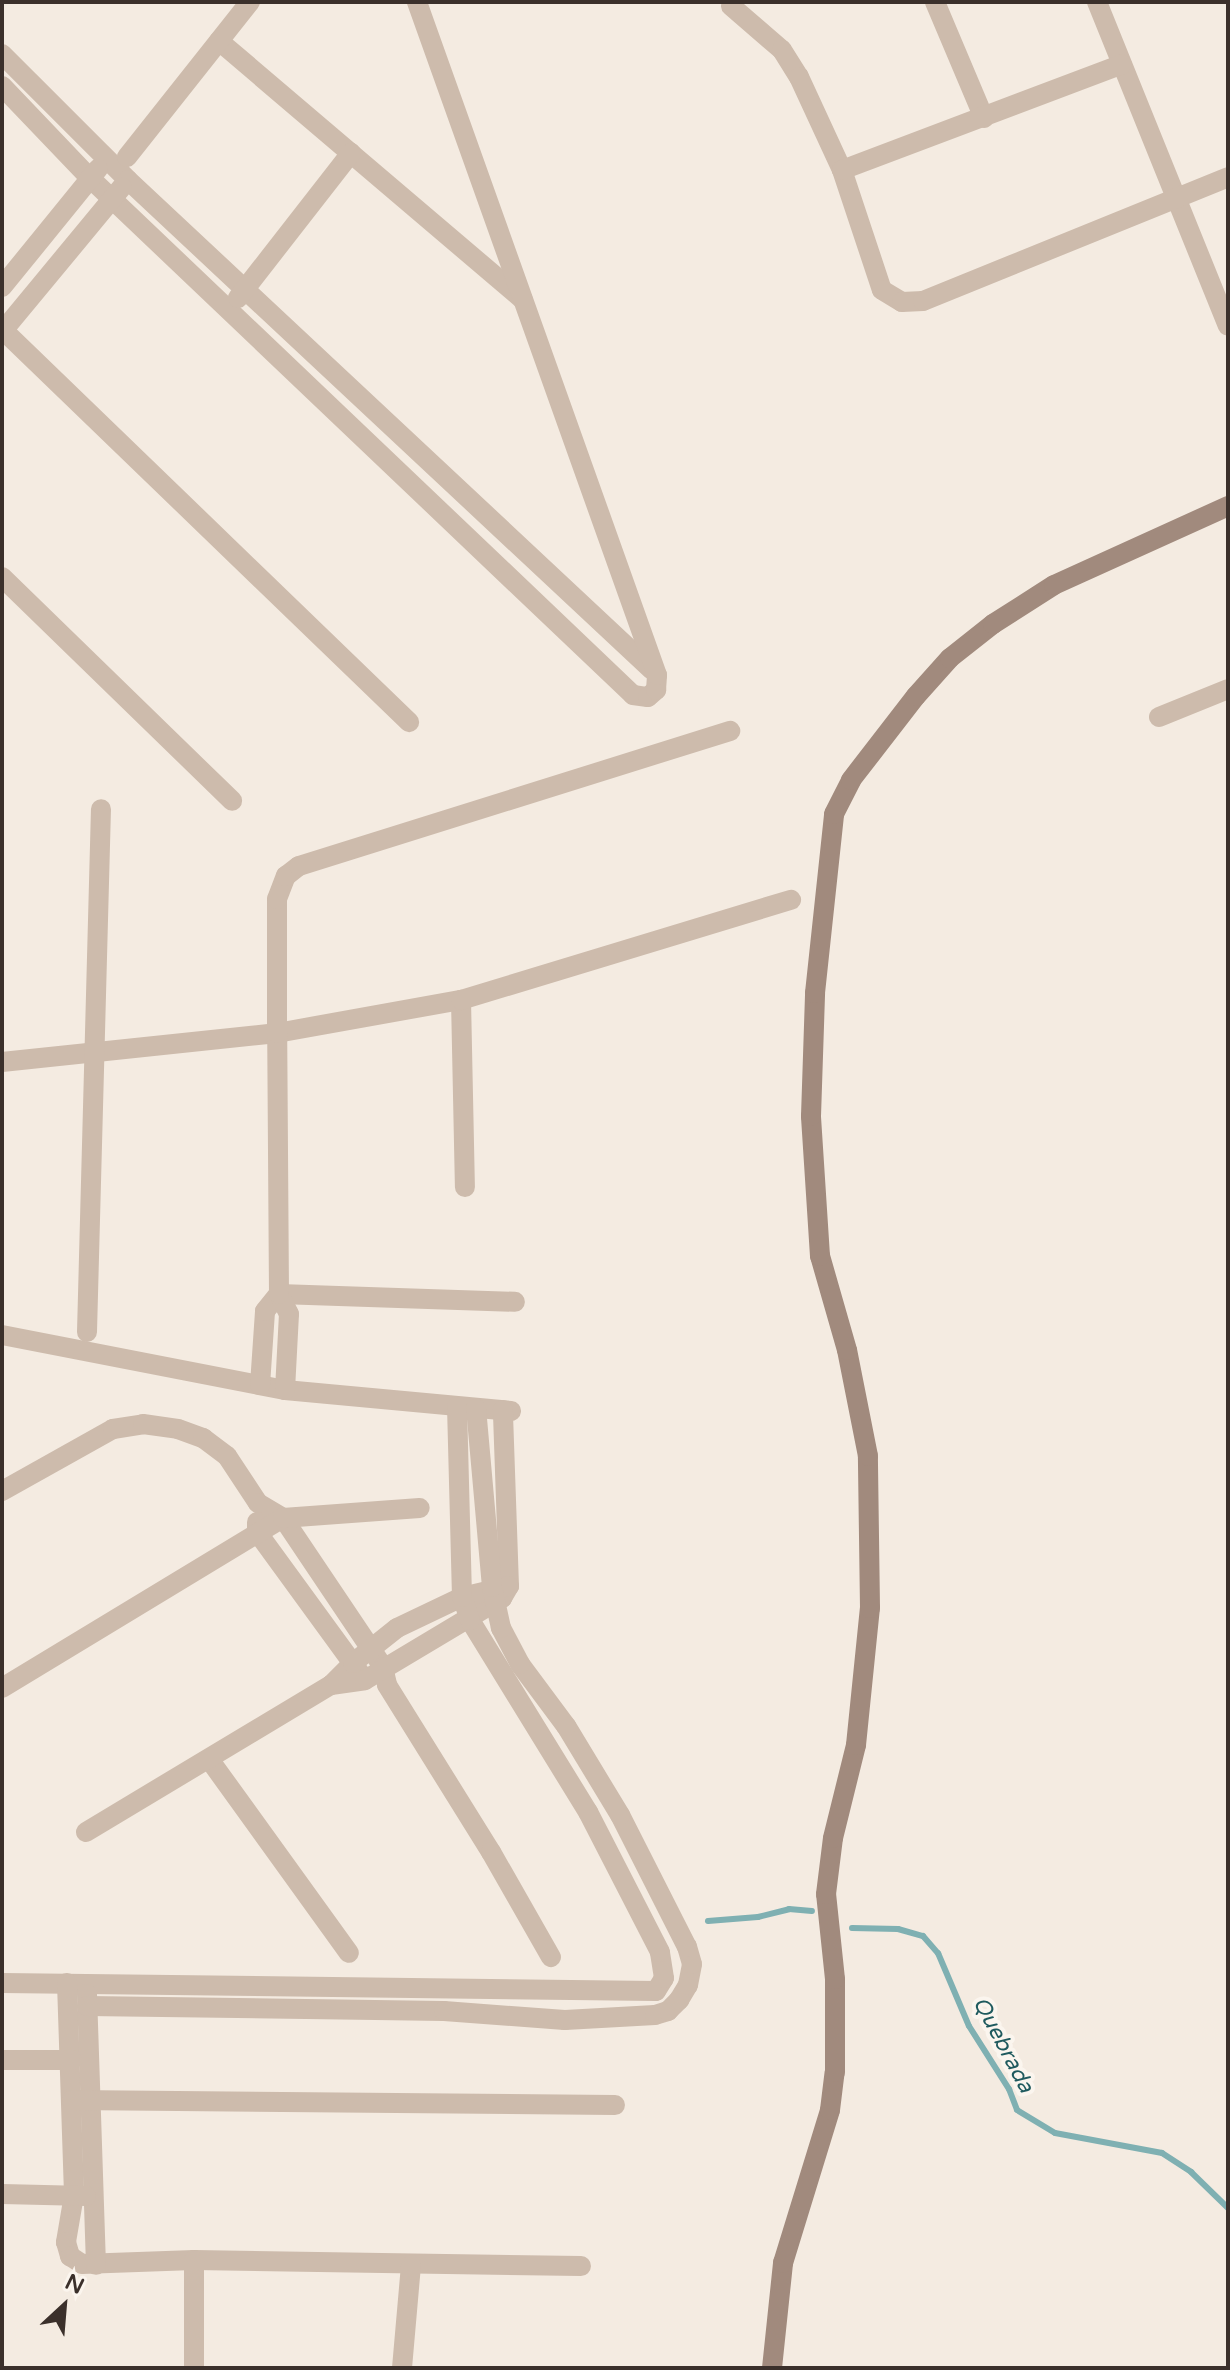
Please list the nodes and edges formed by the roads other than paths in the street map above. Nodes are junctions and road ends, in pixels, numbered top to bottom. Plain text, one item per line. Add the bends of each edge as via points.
1 (250, 2) edge
2 (417, 2) edge
3 (935, 2) edge
4 (1097, 2) edge
5 (731, 6) dead end
6 (219, 41) junction
7 (2, 54) edge
8 (1122, 64) junction
9 (2, 86) edge
10 (984, 118) junction
11 (351, 153) junction
12 (116, 158) junction
13 (842, 170) junction
14 (1228, 177) edge
15 (90, 178) junction
16 (128, 180) junction
17 (113, 198) junction
18 (1177, 198) junction
19 (2, 287) edge
20 (246, 288) junction
21 (525, 302) junction
22 (230, 309) junction
23 (1228, 326) edge
24 (2, 331) edge
25 (1228, 506) edge
26 (4, 587) edge
27 (657, 675) junction
28 (1228, 689) edge
29 (1159, 717) dead end
30 (409, 722) dead end
31 (730, 731) dead end
32 (232, 801) dead end
33 (101, 809) dead end
34 (791, 900) dead end
35 (461, 1000) junction
36 (277, 1033) junction
37 (97, 1053) junction
38 (2, 1062) edge
39 (465, 1187) dead end
40 (279, 1294) junction
41 (515, 1302) dead end
42 (87, 1332) dead end
43 (2, 1335) edge
44 (260, 1385) junction
45 (285, 1390) junction
46 (467, 1408) junction
47 (461, 1488) junction
48 (507, 1488) junction
49 (485, 1489) junction
50 (2, 1491) edge
51 (258, 1503) junction
52 (420, 1508) dead end
53 (283, 1518) junction
54 (257, 1532) junction
55 (498, 1592) junction
56 (462, 1597) junction
57 (470, 1620) junction
58 (370, 1649) junction
59 (353, 1663) junction
60 (385, 1676) junction
61 (365, 1680) junction
62 (331, 1685) junction
63 (2, 1688) edge
64 (209, 1759) junction
65 (86, 1832) dead end
66 (349, 1953) dead end
67 (551, 1957) dead end
68 (2, 1983) edge
69 (77, 1984) junction
70 (87, 2006) junction
71 (2, 2060) edge
72 (72, 2060) junction
73 (82, 2100) junction
74 (615, 2105) dead end
75 (2, 2194) edge
76 (84, 2196) junction
77 (194, 2260) junction
78 (96, 2265) junction
79 (411, 2265) junction
80 (581, 2266) dead end
81 (194, 2368) edge
82 (402, 2368) edge
83 (772, 2368) edge

1 - 6 street
2 - 21 street
3 - 10 street
4 - 8 street
5 - 13 street via 782,50
6 - 11 street
6 - 12 street
7 - 12 street
8 - 10 street
8 - 18 street
9 - 15 street
10 - 13 street
11 - 20 street
11 - 21 street
12 - 15 street
12 - 16 street
13 - 18 street via 882,290 890,298 912,303
14 - 18 street
15 - 17 street
15 - 19 street
16 - 17 street
16 - 20 street
17 - 22 street
17 - 24 street
18 - 23 street
20 - 22 street
20 - 27 street
21 - 27 street
22 - 27 street via 633,695 648,697 656,690
24 - 30 street
25 - 83 main road via 1054,585 993,624 950,658 916,696 851,780 834,814 815,993 811,1116 820,1256 847,1350 868,1456 870,1608 856,1745 833,1838 826,1894 835,1979 835,2072 830,2110 783,2263
26 - 32 street
28 - 29 street
31 - 36 street via 299,866 286,876 277,899
33 - 37 street
34 - 35 street
35 - 36 street
35 - 39 street
36 - 37 street
36 - 40 street
37 - 38 street
37 - 42 street
40 - 41 street
40 - 44 street via 265,1311
40 - 45 street via 289,1314
43 - 44 street
44 - 45 street
45 - 46 street
46 - 47 street
46 - 48 street via 507,1410
46 - 49 street
47 - 49 street
47 - 56 street
48 - 49 street
48 - 55 street via 505,1567
49 - 55 street
50 - 51 street via 113,1429 143,1424 203,1438 227,1456
51 - 53 street
51 - 54 street
52 - 53 street
53 - 54 street
53 - 58 street
54 - 59 street
54 - 63 street
55 - 56 street
55 - 57 street
55 - 70 street via 501,1628 520,1664 566,1726 620,1815 687,1947 692,1964 688,1985 668,2011 628,2019 565,2020 444,2011
56 - 57 street
56 - 58 street via 397,1628
57 - 60 street
57 - 69 street via 588,1812 660,1952 664,1978 656,1991
58 - 59 street
58 - 60 street
59 - 61 street
59 - 62 street
60 - 61 street
60 - 67 street
61 - 62 street
62 - 64 street
64 - 65 street
64 - 66 street
68 - 69 street
69 - 70 street
69 - 72 street
70 - 73 street
71 - 72 street
72 - 73 street
73 - 74 street
73 - 76 street
75 - 76 street
76 - 78 street
76 - 78 street via 66,2242 70,2256
77 - 78 street
77 - 79 street
77 - 81 street
79 - 80 street
79 - 82 street

